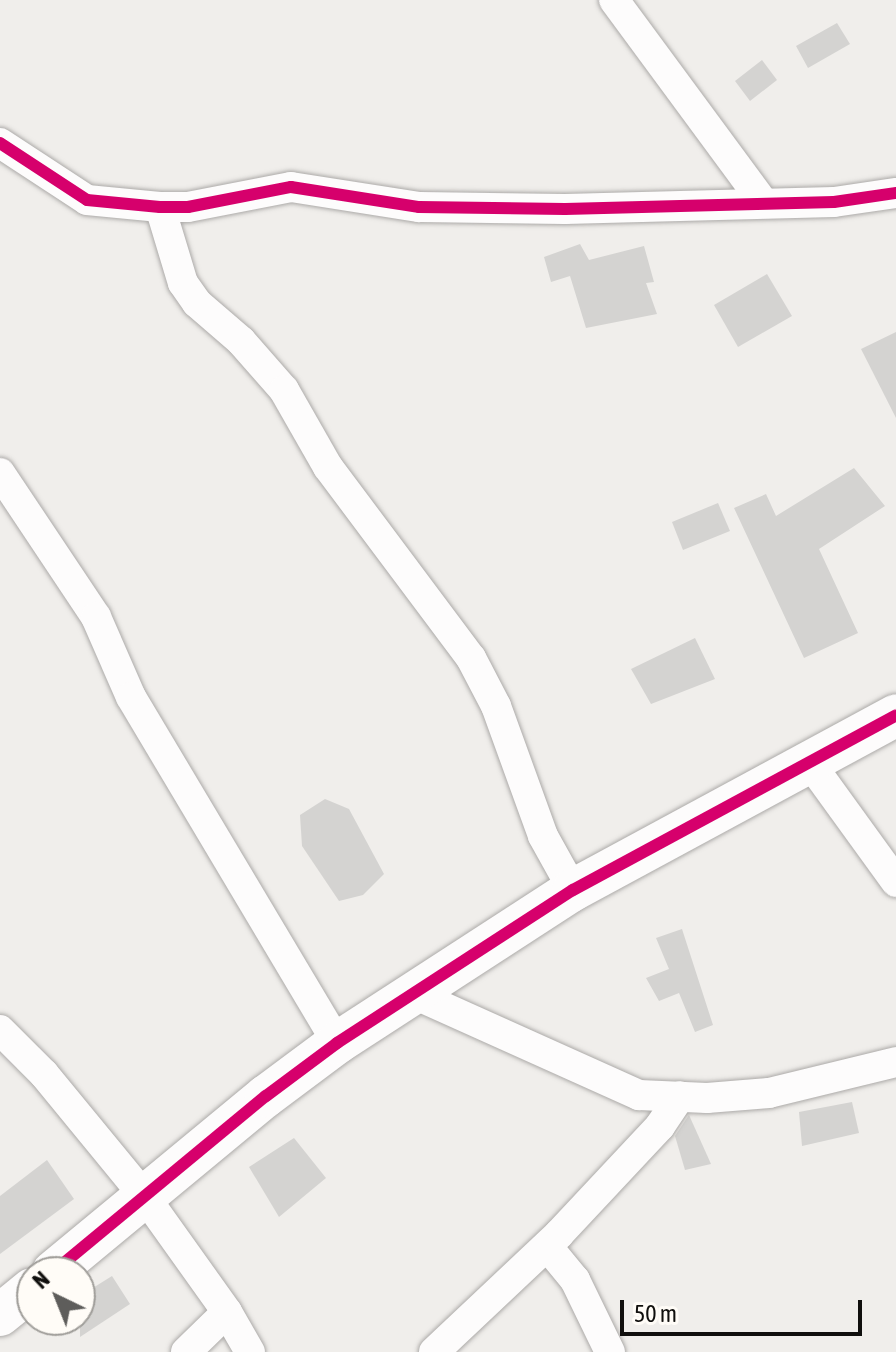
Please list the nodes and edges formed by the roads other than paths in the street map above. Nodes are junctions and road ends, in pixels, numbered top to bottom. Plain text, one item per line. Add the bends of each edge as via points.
1 (614, 0) edge
2 (0, 143) edge
3 (896, 193) edge
4 (763, 202) junction
5 (160, 207) junction
6 (0, 473) edge
7 (896, 715) edge
8 (810, 763) junction
9 (896, 882) edge
10 (573, 890) junction
11 (414, 994) junction
12 (0, 1030) edge
13 (337, 1043) junction
14 (896, 1062) edge
15 (680, 1096) junction
16 (145, 1197) junction
17 (547, 1246) junction
18 (73, 1256) edge
19 (16, 1302) edge
20 (227, 1312) junction
21 (0, 1315) edge
22 (186, 1352) edge
23 (250, 1352) edge
24 (434, 1352) edge
25 (610, 1352) edge

1 - 4 street
2 - 5 street via 87,200
3 - 4 street via 834,202
4 - 5 street via 565,209 419,207 291,187 188,207
5 - 10 street via 183,283 284,390 328,467 471,658 496,706 543,836
6 - 13 street via 96,617 131,697
7 - 8 street
8 - 9 street
8 - 10 street
10 - 11 street
11 - 13 street
11 - 15 street via 639,1095
12 - 16 street via 44,1074
13 - 16 street
14 - 15 street via 769,1093
15 - 17 street via 660,1126
16 - 18 street
16 - 20 street
17 - 24 street
17 - 25 street via 575,1280
19 - 21 street
20 - 22 street
20 - 23 street

